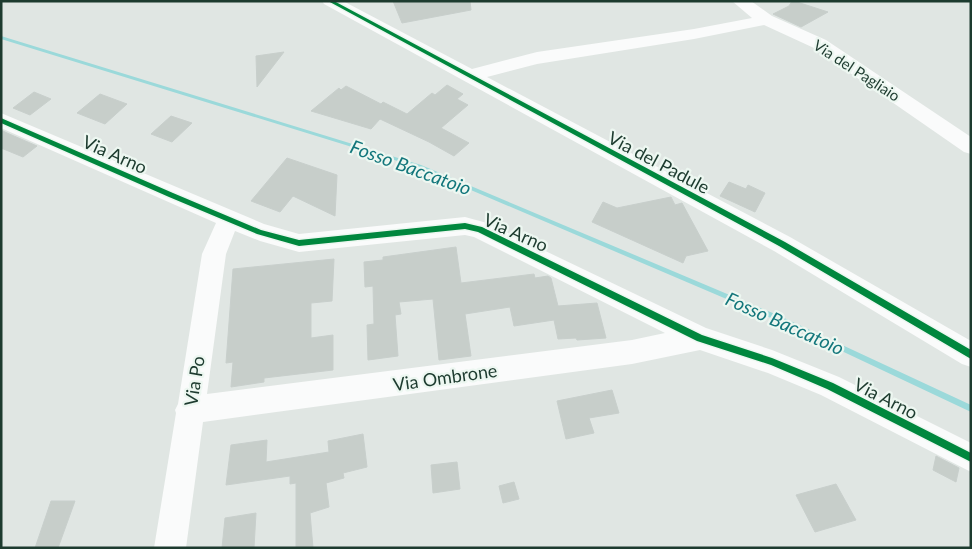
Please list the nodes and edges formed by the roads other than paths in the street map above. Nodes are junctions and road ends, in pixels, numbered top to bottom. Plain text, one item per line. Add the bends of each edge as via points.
1 (330, 1) edge
2 (740, 1) edge
3 (766, 20) junction
4 (470, 76) junction
5 (1, 120) edge
6 (971, 147) edge
7 (230, 218) junction
8 (700, 338) junction
9 (971, 355) edge
10 (189, 410) junction
11 (971, 458) edge
12 (170, 548) edge

1 - 4 street, Via del Padule
2 - 3 street, Via del Pagliaio
3 - 4 street via 537,58
3 - 6 street, Via del Pagliaio via 820,44
4 - 9 street, Via del Padule via 782,244
5 - 7 street, Via Arno
7 - 8 street, Via Arno via 260,232 299,243 465,226 479,229
7 - 10 street, Via Po via 214,254
8 - 10 street, Via Ombrone via 632,352
8 - 11 street, Via Arno via 830,386
10 - 12 street, Via Po

